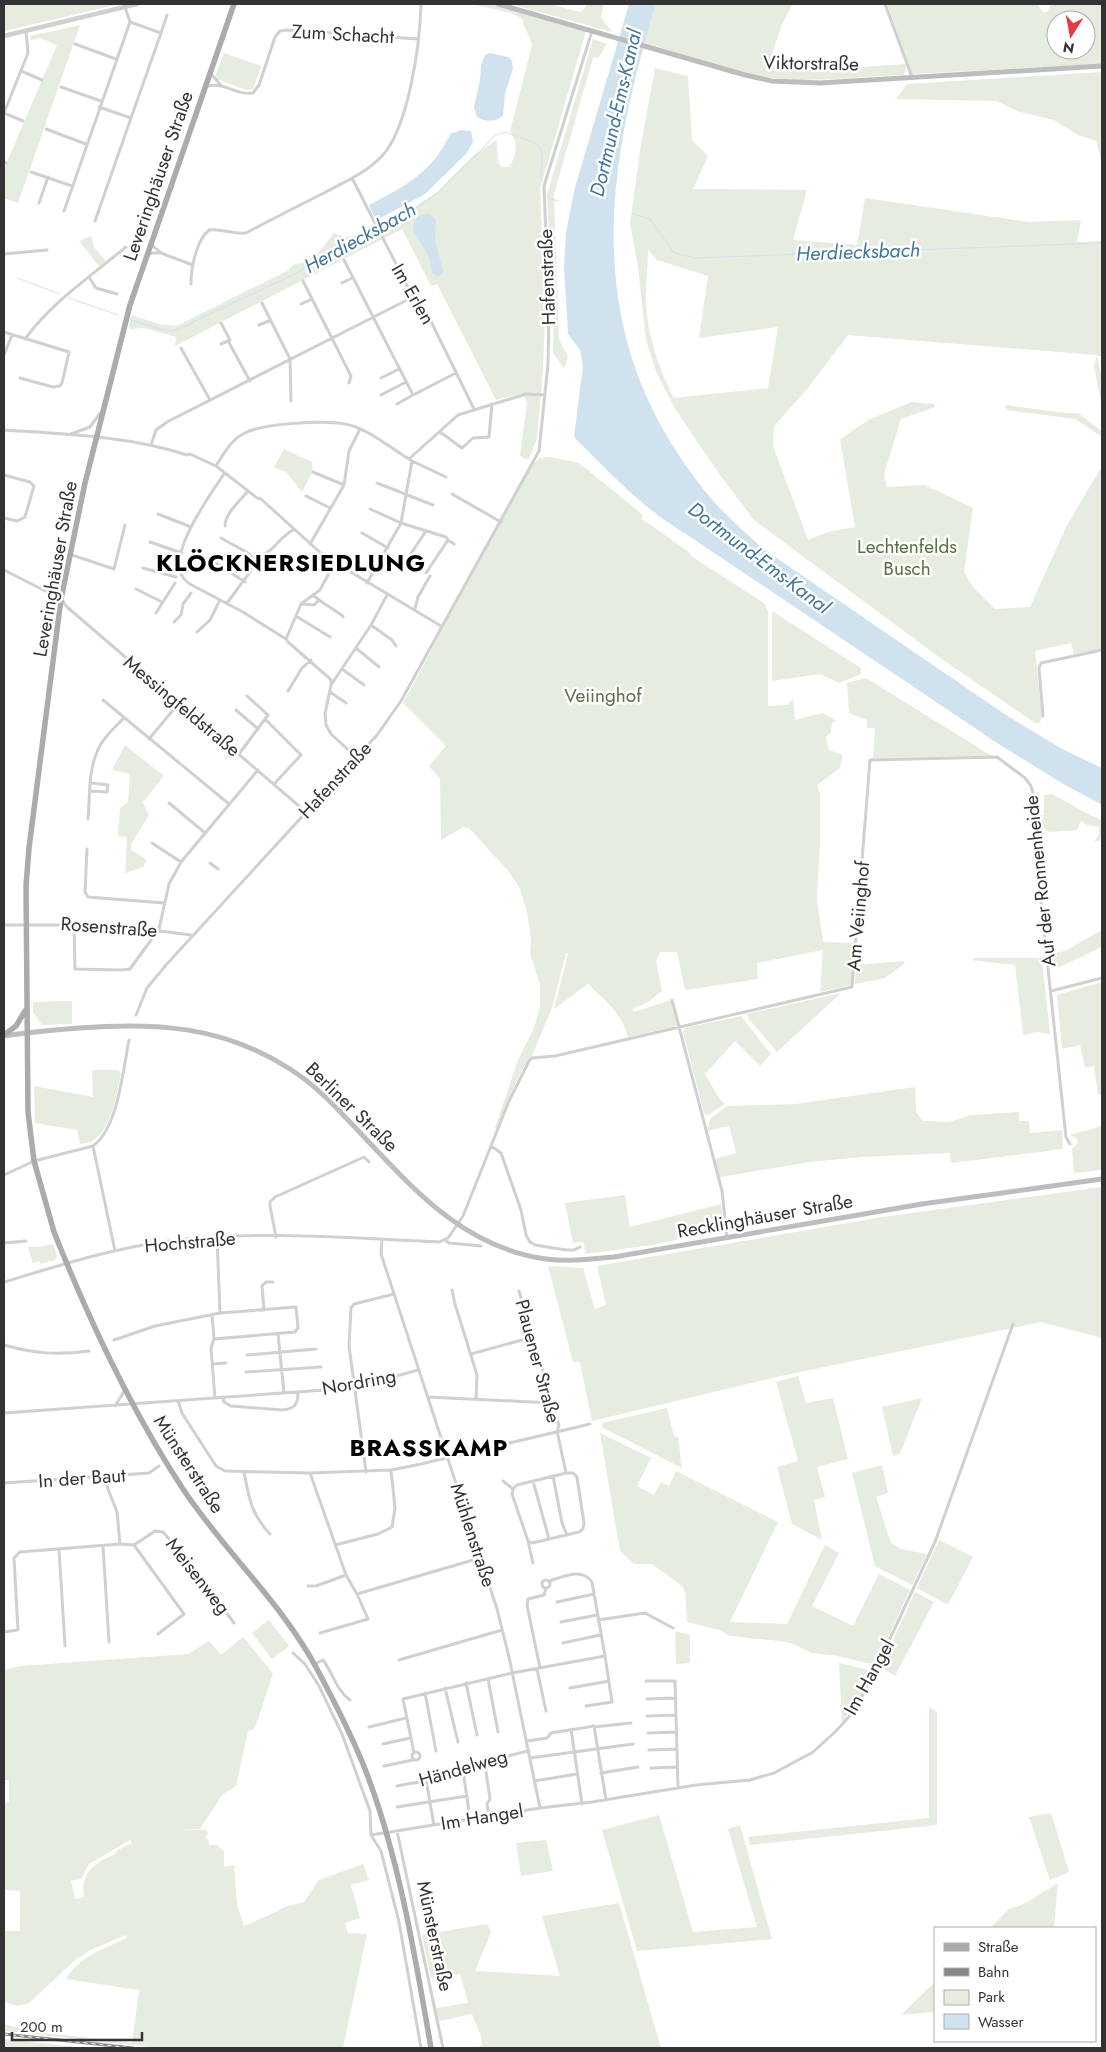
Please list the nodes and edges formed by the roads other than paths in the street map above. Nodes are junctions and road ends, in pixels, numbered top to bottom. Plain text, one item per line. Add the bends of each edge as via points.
1 (137, 4) edge
2 (234, 4) edge
3 (422, 4) edge
4 (498, 4) edge
5 (885, 4) edge
6 (125, 7) junction
7 (167, 15) dead end
8 (130, 22) junction
9 (592, 30) junction
10 (26, 31) junction
11 (161, 33) junction
12 (4, 36) edge
13 (418, 39) junction
14 (75, 44) dead end
15 (116, 59) junction
16 (1102, 66) edge
17 (21, 71) junction
18 (210, 73) junction
19 (912, 77) junction
20 (42, 80) dead end
21 (220, 84) junction
22 (61, 87) dead end
23 (204, 87) junction
24 (101, 101) junction
25 (99, 107) junction
26 (4, 113) edge
27 (131, 118) junction
28 (23, 121) dead end
29 (46, 129) dead end
30 (86, 144) junction
31 (32, 172) dead end
32 (48, 177) junction
33 (352, 178) junction
34 (72, 186) junction
35 (39, 203) dead end
36 (64, 211) dead end
37 (95, 221) dead end
38 (150, 241) junction
39 (126, 247) dead end
40 (47, 250) dead end
41 (161, 253) junction
42 (4, 254) edge
43 (344, 260) dead end
44 (143, 261) junction
45 (193, 265) junction
46 (89, 277) junction
47 (352, 278) junction
48 (303, 281) dead end
49 (342, 283) dead end
50 (191, 284) dead end
51 (117, 294) dead end
52 (413, 297) junction
53 (312, 299) junction
54 (262, 303) dead end
55 (301, 304) dead end
56 (372, 318) junction
57 (271, 320) junction
58 (221, 323) dead end
59 (259, 325) dead end
60 (4, 332) edge
61 (12, 335) junction
62 (25, 339) junction
63 (332, 339) junction
64 (228, 341) junction
65 (221, 344) dead end
66 (181, 348) dead end
67 (4, 355) edge
68 (290, 359) junction
69 (399, 369) junction
70 (456, 373) junction
71 (20, 378) dead end
72 (380, 378) dead end
73 (250, 381) junction
74 (406, 382) junction
75 (349, 383) dead end
76 (381, 395) dead end
77 (413, 395) junction
78 (545, 396) junction
79 (210, 400) junction
80 (291, 401) dead end
81 (397, 404) dead end
82 (492, 404) junction
83 (104, 408) junction
84 (474, 409) junction
85 (360, 429) junction
86 (4, 430) edge
87 (440, 432) junction
88 (68, 434) junction
89 (97, 438) junction
90 (151, 445) junction
91 (411, 460) junction
92 (216, 466) junction
93 (313, 472) dead end
94 (224, 474) junction
95 (4, 475) edge
96 (446, 477) dead end
97 (377, 483) dead end
98 (344, 485) junction
99 (248, 491) junction
100 (452, 494) dead end
101 (406, 495) junction
102 (306, 496) dead end
103 (433, 505) dead end
104 (330, 508) junction
105 (370, 508) dead end
106 (158, 514) dead end
107 (4, 518) edge
108 (501, 522) junction
109 (401, 523) junction
110 (125, 525) dead end
111 (225, 526) dead end
112 (190, 527) junction
113 (293, 530) junction
114 (426, 531) junction
115 (362, 533) dead end
116 (221, 538) dead end
117 (448, 540) junction
118 (150, 542) dead end
119 (310, 544) junction
120 (454, 544) dead end
121 (388, 548) junction
122 (182, 552) junction
123 (248, 553) junction
124 (69, 554) junction
125 (254, 559) junction
126 (211, 560) dead end
127 (406, 561) dead end
128 (335, 562) junction
129 (144, 568) dead end
130 (4, 570) edge
131 (250, 572) junction
132 (426, 573) dead end
133 (430, 576) dead end
134 (176, 577) dead end
135 (175, 582) dead end
136 (245, 582) junction
137 (367, 583) junction
138 (136, 589) dead end
139 (191, 594) dead end
140 (313, 595) junction
141 (387, 595) junction
142 (61, 599) junction
143 (220, 600) junction
144 (318, 600) junction
145 (163, 602) junction
146 (227, 603) junction
147 (301, 604) junction
148 (415, 610) junction
149 (156, 613) dead end
150 (296, 616) junction
151 (342, 617) dead end
152 (174, 622) dead end
153 (371, 625) junction
154 (441, 626) junction
155 (197, 632) dead end
156 (330, 637) dead end
157 (286, 639) junction
158 (396, 646) dead end
159 (356, 648) junction
160 (1102, 650) edge
161 (311, 660) junction
162 (379, 667) dead end
163 (342, 669) junction
164 (331, 685) junction
165 (364, 685) dead end
166 (288, 691) dead end
167 (330, 692) junction
168 (247, 696) dead end
169 (103, 700) dead end
170 (179, 703) junction
171 (346, 703) dead end
172 (236, 710) dead end
173 (1043, 716) dead end
174 (124, 718) junction
175 (265, 719) junction
176 (258, 729) junction
177 (149, 738) junction
178 (239, 754) junction
179 (356, 757) junction
180 (996, 757) joint
181 (258, 770) junction
182 (91, 783) junction
183 (274, 784) junction
184 (90, 791) junction
185 (169, 803) dead end
186 (229, 804) junction
187 (306, 812) junction
188 (88, 819) dead end
189 (204, 832) junction
190 (152, 843) dead end
191 (87, 849) dead end
192 (181, 862) junction
193 (210, 863) dead end
194 (218, 869) dead end
195 (164, 903) junction
196 (74, 923) junction
197 (26, 924) junction
198 (4, 925) edge
199 (159, 929) junction
200 (192, 935) junction
201 (1102, 978) edge
202 (1051, 991) junction
203 (672, 1000) dead end
204 (26, 1006) junction
205 (136, 1015) dead end
206 (680, 1027) junction
207 (26, 1032) junction
208 (4, 1036) edge
209 (129, 1040) dead end
210 (1070, 1144) dead end
211 (93, 1146) junction
212 (491, 1146) junction
213 (34, 1161) junction
214 (369, 1162) dead end
215 (4, 1175) edge
216 (1102, 1179) edge
217 (457, 1224) junction
218 (276, 1236) junction
219 (217, 1238) junction
220 (727, 1238) junction
221 (382, 1239) junction
222 (445, 1240) junction
223 (26, 1241) dead end
224 (4, 1243) edge
225 (481, 1246) dead end
226 (580, 1247) dead end
227 (115, 1251) junction
228 (67, 1263) junction
229 (4, 1282) edge
230 (273, 1282) dead end
231 (452, 1290) dead end
232 (519, 1291) dead end
233 (394, 1294) junction
234 (264, 1310) junction
235 (220, 1313) junction
236 (212, 1314) junction
237 (1012, 1324) dead end
238 (278, 1334) junction
239 (533, 1337) junction
240 (214, 1339) junction
241 (114, 1340) dead end
242 (4, 1345) edge
243 (316, 1349) dead end
244 (90, 1351) dead end
245 (279, 1353) junction
246 (471, 1354) junction
247 (247, 1355) dead end
248 (226, 1363) dead end
249 (212, 1364) junction
250 (321, 1367) dead end
251 (282, 1370) junction
252 (418, 1370) junction
253 (246, 1372) dead end
254 (355, 1386) junction
255 (125, 1390) junction
256 (298, 1392) junction
257 (284, 1393) junction
258 (223, 1397) junction
259 (428, 1397) junction
260 (215, 1398) junction
261 (476, 1399) junction
262 (178, 1401) junction
263 (552, 1403) junction
264 (132, 1405) junction
265 (115, 1406) junction
266 (4, 1413) edge
267 (590, 1424) dead end
268 (557, 1431) junction
269 (447, 1456) junction
270 (159, 1466) dead end
271 (391, 1470) junction
272 (244, 1472) junction
273 (366, 1472) junction
274 (310, 1473) junction
275 (566, 1473) junction
276 (103, 1476) junction
277 (553, 1476) junction
278 (502, 1481) dead end
279 (533, 1481) junction
280 (4, 1483) edge
281 (513, 1489) junction
282 (270, 1534) dead end
283 (567, 1535) junction
284 (550, 1539) junction
285 (528, 1541) junction
286 (120, 1544) junction
287 (134, 1545) junction
288 (335, 1545) junction
289 (103, 1546) junction
290 (59, 1549) junction
291 (480, 1558) junction
292 (533, 1563) dead end
293 (346, 1575) junction
294 (549, 1582) junction
295 (308, 1586) dead end
296 (546, 1588) junction
297 (357, 1594) junction
298 (594, 1594) junction
299 (557, 1602) dead end
300 (597, 1615) junction
301 (598, 1620) junction
302 (560, 1622) dead end
303 (234, 1623) dead end
304 (674, 1628) dead end
305 (502, 1630) junction
306 (4, 1632) edge
307 (158, 1634) dead end
308 (320, 1634) dead end
309 (600, 1635) junction
310 (109, 1642) dead end
311 (563, 1642) dead end
312 (65, 1646) dead end
313 (293, 1653) dead end
314 (605, 1656) junction
315 (399, 1660) dead end
316 (314, 1664) junction
317 (538, 1669) junction
318 (512, 1673) junction
319 (488, 1678) junction
320 (609, 1681) junction
321 (646, 1681) dead end
322 (466, 1683) junction
323 (445, 1688) junction
324 (570, 1688) dead end
325 (425, 1693) junction
326 (675, 1698) junction
327 (647, 1699) dead end
328 (350, 1700) dead end
329 (586, 1706) dead end
330 (546, 1711) dead end
331 (676, 1715) junction
332 (647, 1716) dead end
333 (406, 1718) junction
334 (631, 1723) dead end
335 (369, 1727) dead end
336 (594, 1728) junction
337 (571, 1729) junction
338 (498, 1732) dead end
339 (676, 1732) junction
340 (648, 1733) dead end
341 (477, 1735) dead end
342 (410, 1738) junction
343 (527, 1741) junction
344 (458, 1742) dead end
345 (383, 1744) dead end
346 (633, 1744) dead end
347 (597, 1749) junction
348 (677, 1749) junction
349 (649, 1750) dead end
350 (436, 1751) dead end
351 (529, 1751) junction
352 (414, 1752) junction
353 (574, 1752) junction
354 (530, 1758) junction
355 (413, 1760) junction
356 (485, 1765) junction
357 (384, 1766) dead end
358 (638, 1767) dead end
359 (677, 1767) junction
360 (651, 1768) dead end
361 (463, 1771) junction
362 (602, 1773) junction
363 (576, 1774) junction
364 (426, 1780) junction
365 (534, 1781) junction
366 (397, 1786) dead end
367 (678, 1788) junction
368 (467, 1796) junction
369 (606, 1800) junction
370 (430, 1802) junction
371 (582, 1804) junction
372 (397, 1807) dead end
373 (540, 1808) junction
374 (489, 1816) junction
375 (470, 1818) junction
376 (434, 1824) junction
377 (396, 1831) junction
378 (386, 1833) junction
379 (371, 1835) junction
380 (421, 2048) edge
381 (431, 2048) edge
382 (442, 2048) edge

1 - 6 street
2 - 18 main road, Leveringhäuser Straße
3 - 13 street
4 - 9 main road, Viktorstraße
5 - 19 street
6 - 8 street
6 - 10 street
7 - 11 street
8 - 11 street
8 - 15 street
9 - 19 main road, Viktorstraße via 772,80 820,83
9 - 78 street, Hafenstraße via 544,186 549,316
10 - 12 street
10 - 17 street via 29,47
11 - 27 street
13 - 21 street, Zum Schacht via 280,31 253,93
13 - 33 street via 400,128 382,156
14 - 15 street
15 - 24 street
16 - 19 main road, Viktorstraße
17 - 20 street
17 - 26 street
18 - 21 street, Zum Schacht
18 - 23 main road, Leveringhäuser Straße
21 - 23 street
22 - 24 street
23 - 38 main road, Leveringhäuser Straße
24 - 25 street
25 - 27 street
25 - 30 street
26 - 28 street
27 - 37 street
29 - 30 street
30 - 34 street
31 - 32 street
32 - 34 street
32 - 35 street
33 - 45 street via 246,233 209,230 202,238
33 - 52 street, Im Erlen
34 - 36 street
38 - 41 street
38 - 44 main road, Leveringhäuser Straße
39 - 46 street
40 - 42 street
41 - 44 street via 148,255
41 - 45 street
43 - 47 street
44 - 83 main road, Leveringhäuser Straße
45 - 50 street
46 - 51 street via 96,288
46 - 62 street
47 - 49 street
47 - 56 street
48 - 53 street
52 - 56 street
52 - 70 street, Im Erlen via 420,301
53 - 55 street
53 - 63 street
54 - 57 street
56 - 63 street
56 - 69 street
57 - 59 street
57 - 68 street
58 - 64 street
60 - 61 street
61 - 62 street
61 - 67 street
62 - 71 street via 68,351 69,358 60,386
63 - 68 street
63 - 75 street via 351,376
64 - 65 street
64 - 73 street
66 - 79 street
68 - 73 street
68 - 80 street
69 - 72 street
69 - 74 street
70 - 77 street
70 - 84 street, Im Erlen
73 - 79 street
74 - 76 street
74 - 77 street
77 - 81 street
78 - 82 street via 526,394
78 - 108 street, Hafenstraße via 539,451
79 - 90 street via 156,430
82 - 84 street
82 - 87 street via 489,437 473,438 462,448
83 - 88 street via 90,427
83 - 89 main road, Leveringhäuser Straße
84 - 87 street via 458,415
85 - 91 street
85 - 92 street via 346,424 316,423 260,428 234,441
85 - 98 street via 349,451
86 - 88 street
87 - 91 street
88 - 89 street
89 - 90 street
89 - 124 main road, Leveringhäuser Straße
90 - 92 street via 190,454
91 - 96 street
91 - 101 street
92 - 94 street
93 - 98 street
94 - 99 street
94 - 112 street
95 - 107 street via 34,486 24,517 18,521
97 - 101 street
98 - 104 street
99 - 111 street via 225,520
99 - 113 street via 267,504
100 - 108 street
101 - 103 street
101 - 109 street
102 - 104 street
104 - 119 street
105 - 109 street
106 - 112 street
108 - 154 street, Hafenstraße
109 - 114 street
109 - 121 street
110 - 124 street via 114,569
112 - 122 street
113 - 119 street
113 - 125 street via 283,535 267,555
114 - 117 street
114 - 127 street
115 - 121 street
116 - 123 street
117 - 120 street
117 - 132 street
118 - 122 street
119 - 128 street
121 - 137 street
122 - 143 street via 179,569 182,577 188,584
123 - 125 street
123 - 131 street via 244,562
124 - 142 main road, Leveringhäuser Straße
125 - 131 street
126 - 136 street
128 - 137 street
128 - 140 street via 320,590
129 - 134 street
130 - 142 street, Messingfeldstraße
131 - 136 street
133 - 148 street via 418,597
135 - 145 street
136 - 146 street
137 - 141 street
138 - 145 street
139 - 152 street
140 - 144 street
140 - 147 street
141 - 148 street
141 - 153 street
142 - 170 street, Messingfeldstraße
142 - 197 main road, Leveringhäuser Straße via 28,858
143 - 146 street
143 - 155 street via 210,620
144 - 147 street via 314,605
144 - 151 street
145 - 149 street
146 - 157 street
147 - 150 street
148 - 154 street
150 - 156 street
150 - 157 street
153 - 158 street
153 - 159 street
154 - 179 street, Hafenstraße via 401,701 377,735
157 - 161 street
159 - 162 street
159 - 163 street
160 - 173 street via 1041,663
161 - 164 street via 328,676
161 - 166 street
163 - 164 street
163 - 165 street
164 - 167 street
167 - 171 street
167 - 179 street via 326,725 331,734
168 - 175 street via 268,714
169 - 174 street
170 - 177 street
170 - 178 street, Messingfeldstraße
172 - 176 street
174 - 177 street
174 - 182 street via 97,752
175 - 176 street
175 - 183 street via 301,755
176 - 178 street
177 - 186 street
178 - 181 street, Messingfeldstraße
179 - 187 street, Hafenstraße
180 - 202 street, Auf der Ronnenheide via 1025,778 1033,793
180 - 206 street, Am Veiinghof via 870,760 852,987
181 - 183 street, Messingfeldstraße
181 - 186 street
182 - 184 street
182 - 184 street via 108,785 107,792
183 - 187 street, Messingfeldstraße
184 - 188 street
185 - 189 street
186 - 189 street
187 - 200 street, Hafenstraße
189 - 192 street
190 - 192 street
191 - 195 street via 85,892 88,897
192 - 195 street via 169,884
193 - 194 street
195 - 199 street
196 - 197 street, Rosenstraße
196 - 199 street, Rosenstraße
196 - 199 street via 75,969 130,969
197 - 198 street, Rosenstraße
197 - 204 main road, Leveringhäuser Straße
199 - 200 street, Rosenstraße
200 - 205 street, Hafenstraße via 147,988
201 - 202 street, Auf der Ronnenheide
202 - 210 street, Auf der Ronnenheide via 1066,1137
203 - 206 street, Recklinghäuser Straße
204 - 207 main road, Leveringhäuser Straße
204 - 208 main road via 16,1026
206 - 212 street, Am Veiinghof via 528,1060
206 - 220 street, Recklinghäuser Straße via 722,1191
207 - 208 main road, Berliner Straße
207 - 213 main road, Leveringhäuser Straße via 28,1112
207 - 217 main road, Berliner Straße via 123,1025 165,1026 213,1034 244,1044 308,1081 427,1202
209 - 211 street via 116,1105 101,1140
211 - 213 street
211 - 227 street
212 - 217 street
212 - 226 street via 501,1152 530,1242 566,1250
213 - 215 street
213 - 228 main road, Leveringhäuser Straße via 51,1223
214 - 218 street via 364,1158 274,1197 270,1206
216 - 220 main road, Recklinghäuser Straße via 922,1204
217 - 220 main road, Recklinghäuser Straße via 511,1250 560,1260 614,1257
217 - 222 street
218 - 219 street, Hochstraße
218 - 221 street, Hochstraße
219 - 227 street, Hochstraße via 169,1241
219 - 235 street
221 - 222 street
221 - 233 street, Mühlenstraße via 381,1254
222 - 225 street
223 - 224 street
227 - 228 street, Hochstraße
228 - 229 street, Hochstraße
228 - 255 main road, Münsterstraße
230 - 234 street via 262,1286
231 - 246 street
232 - 239 street, Plauener Straße
233 - 252 street, Mühlenstraße
233 - 254 street via 352,1306 348,1346
234 - 235 street
234 - 238 street via 296,1307 298,1328 295,1332
235 - 236 street
236 - 240 street
236 - 241 street via 155,1326
237 - 367 street, Im Hangel via 935,1542 856,1708 814,1752 774,1773 750,1780
238 - 240 street
238 - 245 street
239 - 246 street
239 - 263 street, Plauener Straße
240 - 249 street
242 - 244 street via 30,1353
243 - 245 street
245 - 247 street
245 - 251 street
246 - 261 street via 476,1375
248 - 249 street
249 - 260 street
250 - 251 street
251 - 253 street
251 - 257 street
252 - 254 street, Nordring
252 - 259 street, Mühlenstraße
254 - 256 street, Nordring
254 - 273 street
255 - 264 main road, Münsterstraße
255 - 265 street
256 - 257 street, Nordring
256 - 258 street, Nordring via 296,1405 289,1410 231,1406 224,1402
257 - 258 street, Nordring
258 - 260 street, Nordring
259 - 261 street
259 - 269 street, Mühlenstraße
260 - 262 street, Nordring
261 - 263 street
262 - 264 street, Nordring
262 - 272 street via 182,1414 216,1466 225,1471
263 - 268 street, Plauener Straße via 559,1426
264 - 265 street, Nordring
264 - 316 main road, Münsterstraße via 184,1489 275,1606
265 - 266 street, Nordring
267 - 268 street
268 - 269 street
268 - 275 street, Plauener Straße
269 - 271 street
269 - 291 street, Mühlenstraße
270 - 276 street, In der Baut via 150,1473
271 - 273 street
271 - 288 street via 395,1508 392,1528
272 - 274 street
272 - 282 street via 258,1521
273 - 274 street
274 - 288 street
275 - 277 street
275 - 283 street via 577,1477 584,1524 579,1532
276 - 280 street, In der Baut
276 - 286 street via 117,1512
277 - 279 street
277 - 283 street
278 - 281 street
279 - 281 street
279 - 284 street
281 - 285 street
283 - 284 street
284 - 285 street
285 - 292 street
286 - 287 street
286 - 289 street
287 - 303 street, Meisenweg via 155,1531 163,1532
287 - 307 street via 184,1614
288 - 293 street
289 - 290 street
289 - 310 street
290 - 306 street via 20,1552 14,1558 18,1630
290 - 312 street
291 - 297 street
291 - 305 street, Mühlenstraße
293 - 295 street
293 - 297 street
294 - 296 street
294 - 296 street via 545,1580 542,1583
294 - 298 street via 580,1573 587,1575 592,1582
296 - 317 street via 544,1595 528,1599 527,1604
297 - 308 street via 368,1619
298 - 299 street
298 - 300 street
300 - 301 street
300 - 302 street
301 - 304 street via 645,1613
301 - 309 street
305 - 315 street
305 - 318 street, Mühlenstraße
309 - 311 street
309 - 314 street
313 - 379 street, Münsterstraße via 305,1664 319,1686 342,1734 370,1811
314 - 317 street
314 - 320 street
316 - 328 street, Münsterstraße via 323,1660 341,1692
316 - 378 main road, Münsterstraße via 363,1763
317 - 318 street
317 - 330 street
318 - 319 street
318 - 343 street, Mühlenstraße
319 - 322 street
319 - 338 street
320 - 324 street
320 - 329 street via 612,1702
321 - 326 street via 675,1681
322 - 323 street
322 - 341 street
323 - 325 street
323 - 344 street
325 - 333 street via 403,1699
325 - 350 street
326 - 327 street
326 - 331 street
331 - 332 street
331 - 339 street
333 - 335 street
333 - 342 street
334 - 336 street
336 - 337 street
336 - 347 street
337 - 343 street
337 - 353 street
339 - 340 street
339 - 348 street
342 - 345 street
342 - 352 street
343 - 351 street, Mühlenstraße
346 - 347 street
347 - 353 street
347 - 362 street
348 - 349 street
348 - 359 street
351 - 354 street, Mühlenstraße
351 - 356 street, Händelweg via 509,1754
352 - 355 street
352 - 355 street via 420,1756
353 - 354 street
353 - 363 street
354 - 365 street, Mühlenstraße
355 - 357 street
356 - 361 street, Händelweg
356 - 374 street
358 - 362 street
359 - 360 street
359 - 367 street
361 - 364 street, Händelweg via 445,1778
361 - 368 street
362 - 369 street
363 - 365 street
363 - 371 street
364 - 366 street, Händelweg
364 - 370 street
365 - 373 street, Mühlenstraße
367 - 369 street, Im Hangel
368 - 370 street
368 - 375 street
369 - 371 street, Im Hangel
370 - 372 street
370 - 376 street
371 - 373 street, Im Hangel
373 - 374 street, Im Hangel
374 - 375 street, Im Hangel
375 - 376 street, Im Hangel
376 - 377 street, Im Hangel
377 - 378 street, Im Hangel
377 - 382 street, Münsterstraße
378 - 379 street
378 - 381 main road, Münsterstraße via 417,1968
379 - 380 street, Münsterstraße via 380,1851 399,1922

